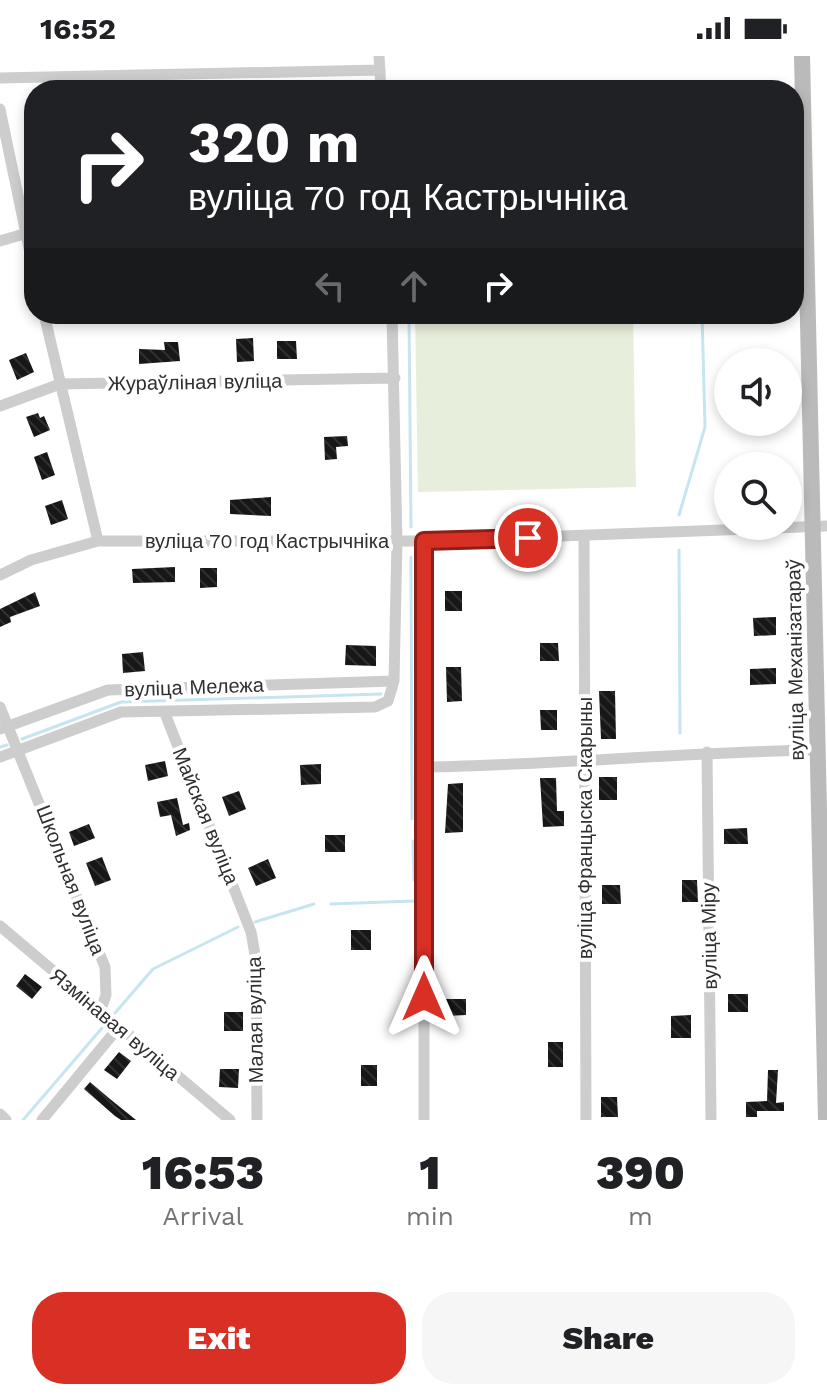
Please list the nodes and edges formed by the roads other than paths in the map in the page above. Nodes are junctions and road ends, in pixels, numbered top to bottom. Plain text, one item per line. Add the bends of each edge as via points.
1 (379, 56) edge
2 (802, 56) edge
3 (380, 70) junction
4 (0, 78) edge
5 (380, 80) edge
6 (803, 80) edge
7 (804, 108) edge
8 (0, 109) edge
9 (24, 211) edge
10 (24, 234) edge
11 (0, 241) edge
12 (46, 324) edge
13 (392, 324) edge
14 (395, 378) junction
15 (60, 384) junction
16 (0, 406) edge
17 (820, 526) edge
18 (584, 536) junction
19 (98, 541) junction
20 (397, 541) junction
21 (424, 541) junction
22 (0, 575) edge
23 (394, 681) junction
24 (0, 707) edge
25 (164, 711) junction
26 (4, 728) edge
27 (19, 749) junction
28 (817, 750) junction
29 (707, 752) junction
30 (0, 757) edge
31 (585, 760) junction
32 (425, 767) junction
33 (822, 800) edge
34 (247, 922) joint
35 (0, 926) edge
36 (100, 1012) junction
37 (118, 1028) junction
38 (0, 1114) edge
39 (6, 1120) edge
40 (42, 1120) edge
41 (230, 1120) edge
42 (257, 1120) edge
43 (424, 1120) edge
44 (586, 1120) edge
45 (711, 1120) edge
46 (826, 1120) edge

1 - 3 street
2 - 6 street, вуліца Механізатараў
3 - 4 street
3 - 5 street
7 - 17 street, вуліца Механізатараў
8 - 9 street
10 - 11 street
12 - 15 street
13 - 14 street
14 - 15 street, Жураўліная вуліца
14 - 20 street
15 - 16 street, Жураўліная вуліца
15 - 19 street
17 - 18 street, вуліца 70 год Кастрычніка
17 - 28 street, вуліца Механізатараў
18 - 21 street, вуліца 70 год Кастрычніка
18 - 31 street, вуліца Францыска Скарыны
19 - 20 street, вуліца 70 год Кастрычніка
19 - 22 street, вуліца 70 год Кастрычніка via 31,560
20 - 21 street, вуліца 70 год Кастрычніка
20 - 23 street
21 - 32 street
23 - 25 street via 388,701 375,707
23 - 26 street, вуліца Мележа via 108,690
24 - 26 street, Школьная вуліца
25 - 27 street via 121,712
25 - 34 street, Майская вуліца
26 - 27 street, Школьная вуліца
27 - 30 street
27 - 36 street, Школьная вуліца via 105,967 106,995
28 - 29 street
28 - 33 street, вуліца Механізатараў
29 - 31 street
29 - 45 street, вуліца Міру
31 - 32 street
31 - 44 street, вуліца Францыска Скарыны
32 - 43 street
33 - 46 street, вуліца Механізатараў
34 - 42 street, Малая вуліца via 256,960
35 - 36 street, Язмінавая вуліца
36 - 37 street, Язмінавая вуліца
37 - 40 street
37 - 41 street, Язмінавая вуліца
38 - 39 street

